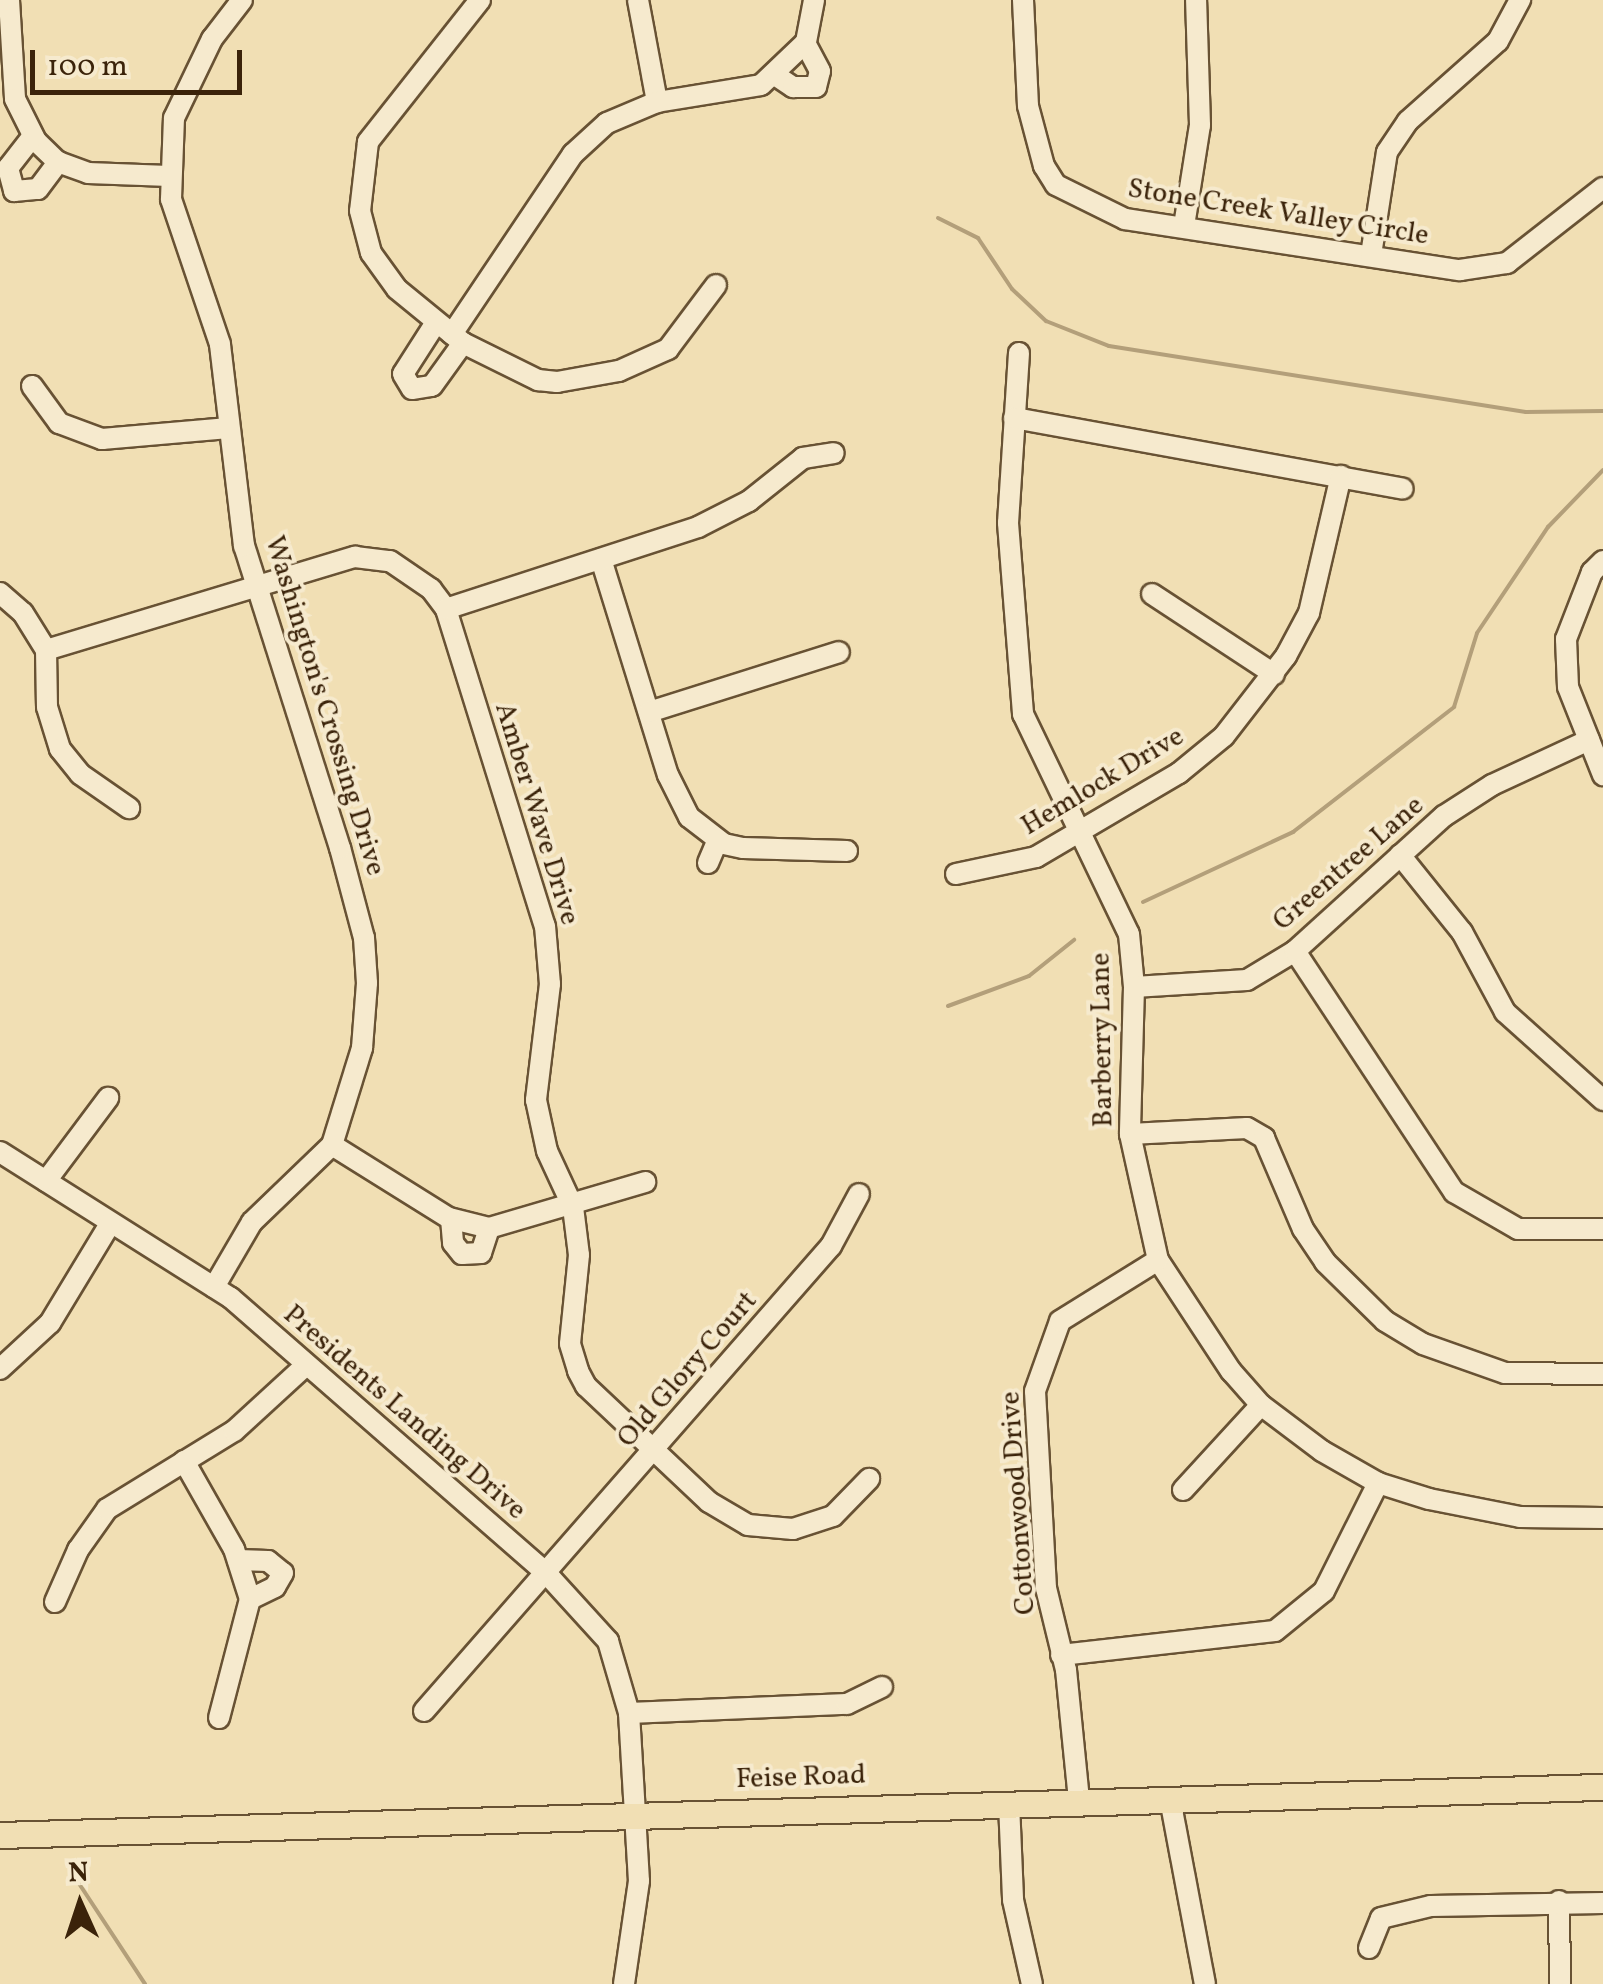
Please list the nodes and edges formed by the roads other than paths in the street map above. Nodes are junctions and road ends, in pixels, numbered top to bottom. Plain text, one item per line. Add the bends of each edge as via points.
1 (9, 0) edge
2 (242, 0) edge
3 (480, 0) edge
4 (638, 0) edge
5 (814, 0) edge
6 (1023, 0) edge
7 (1196, 0) edge
8 (1520, 0) edge
9 (804, 43) junction
10 (774, 75) junction
11 (656, 102) junction
12 (33, 136) junction
13 (58, 162) junction
14 (169, 176) junction
15 (1603, 188) edge
16 (1184, 226) junction
17 (1371, 255) junction
18 (716, 285) dead end
19 (450, 334) junction
20 (1019, 353) dead end
21 (32, 386) dead end
22 (1014, 418) junction
23 (229, 428) junction
24 (834, 453) dead end
25 (1341, 476) junction
26 (1403, 489) dead end
27 (601, 559) junction
28 (1603, 561) edge
29 (255, 585) junction
30 (0, 592) edge
31 (1152, 594) dead end
32 (446, 609) junction
33 (46, 650) junction
34 (840, 652) dead end
35 (1274, 674) junction
36 (649, 712) junction
37 (1589, 740) junction
38 (1603, 775) edge
39 (130, 808) dead end
40 (1080, 832) junction
41 (718, 840) junction
42 (847, 852) dead end
43 (1400, 855) junction
44 (708, 863) dead end
45 (956, 874) dead end
46 (1295, 951) junction
47 (1134, 987) junction
48 (108, 1098) dead end
49 (1603, 1100) edge
50 (1130, 1134) junction
51 (332, 1144) junction
52 (0, 1152) edge
53 (46, 1181) junction
54 (645, 1182) dead end
55 (859, 1194) dead end
56 (572, 1207) junction
57 (450, 1219) junction
58 (110, 1224) junction
59 (489, 1228) junction
60 (1603, 1229) edge
61 (1158, 1260) junction
62 (214, 1287) junction
63 (306, 1365) junction
64 (0, 1370) edge
65 (1603, 1374) edge
66 (1261, 1405) junction
67 (654, 1450) junction
68 (184, 1461) junction
69 (869, 1478) dead end
70 (1378, 1482) junction
71 (1183, 1490) dead end
72 (1603, 1518) edge
73 (238, 1560) junction
74 (547, 1574) junction
75 (250, 1598) junction
76 (55, 1602) dead end
77 (1061, 1654) junction
78 (882, 1686) dead end
79 (424, 1710) dead end
80 (629, 1712) junction
81 (219, 1718) dead end
82 (1603, 1787) edge
83 (1170, 1799) junction
84 (1079, 1800) junction
85 (1009, 1802) junction
86 (636, 1812) junction
87 (0, 1834) edge
88 (1560, 1901) junction
89 (1603, 1902) edge
90 (1370, 1948) dead end
91 (624, 1984) edge
92 (1032, 1984) edge
93 (1205, 1984) edge
94 (1560, 1984) edge

1 - 12 street via 15,99
2 - 14 street, Washington's Crossing Drive via 212,40 174,118
3 - 19 street via 368,142 361,175 360,212 371,253
4 - 11 street
5 - 9 street
6 - 16 street, Stone Creek Valley Circle via 1028,106 1036,146 1056,185 1125,219
7 - 16 street via 1200,125
8 - 17 street via 1498,41 1408,121 1386,152
9 - 10 street
9 - 10 street via 820,71 816,87 793,88
10 - 11 street via 744,90
11 - 19 street via 607,124 573,154
12 - 13 street
12 - 13 street via 8,168 14,191 38,189
13 - 14 street via 88,173
14 - 23 street, Washington's Crossing Drive via 179,234 220,344
15 - 17 street, Stone Creek Valley Circle via 1507,263 1460,270
16 - 17 street, Stone Creek Valley Circle
18 - 19 street via 668,349 620,371 538,380
20 - 22 street, Barberry Lane
21 - 23 street via 59,423 102,439
22 - 25 street
22 - 40 street, Barberry Lane via 1008,524 1024,714
23 - 29 street, Washington's Crossing Drive
24 - 27 street via 803,458 749,501 698,527
25 - 26 street
25 - 35 street, Hemlock Drive via 1309,613
27 - 32 street
27 - 36 street
28 - 37 street via 1592,572 1566,638 1568,687
29 - 32 street, Amber Wave Drive via 336,560 372,558 404,569
29 - 33 street, Amber Wave Drive
29 - 51 street, Washington's Crossing Drive via 340,848 367,960 362,1048
30 - 33 street
31 - 35 street
32 - 56 street, Amber Wave Drive via 545,926 550,984 536,1100 547,1151
33 - 39 street via 47,708 60,749 80,774
34 - 36 street
35 - 40 street, Hemlock Drive via 1209,749
36 - 41 street via 689,816
37 - 38 street
37 - 43 street, Greentree Lane via 1492,784
40 - 45 street, Hemlock Drive via 1019,863
40 - 47 street, Barberry Lane via 1120,906
41 - 42 street via 755,850
41 - 44 street
43 - 46 street, Greentree Lane
43 - 49 street via 1462,932 1505,1012
46 - 47 street, Greentree Lane via 1234,983
46 - 60 street via 1454,1192 1518,1229
47 - 50 street, Barberry Lane
48 - 53 street
50 - 61 street, Barberry Lane
50 - 65 street via 1247,1128 1264,1138 1303,1229 1325,1262 1385,1321 1423,1344 1505,1373
51 - 57 street
51 - 62 street, Washington's Crossing Drive via 252,1222
52 - 53 street, Presidents Landing Drive
53 - 58 street, Presidents Landing Drive
54 - 56 street
55 - 67 street, Old Glory Court via 831,1246
56 - 59 street
56 - 67 street, Amber Wave Drive via 579,1255 570,1344 578,1372
57 - 59 street
57 - 59 street via 462,1254 481,1252
58 - 62 street, Presidents Landing Drive
58 - 64 street via 50,1322
61 - 66 street, Barberry Lane via 1203,1336
61 - 77 street, Cottonwood Drive via 1078,1304 1043,1354 1034,1391 1046,1588
62 - 63 street, Presidents Landing Drive
63 - 68 street via 257,1414
63 - 74 street, Presidents Landing Drive
66 - 70 street, Barberry Lane
66 - 71 street
67 - 69 street, Amber Wave Drive via 709,1502 760,1528 793,1529 833,1516
67 - 74 street, Old Glory Court
68 - 73 street
68 - 76 street via 107,1509 78,1550
70 - 72 street, Barberry Lane via 1520,1517
70 - 77 street via 1324,1591 1276,1631
73 - 75 street
73 - 75 street via 268,1561 283,1573 275,1587
74 - 79 street, Old Glory Court
74 - 80 street, Presidents Landing Drive via 608,1642
75 - 81 street
77 - 84 street, Cottonwood Drive
78 - 80 street via 847,1704
80 - 86 street, Presidents Landing Drive
82 - 83 main road, Feise Road
83 - 84 main road, Feise Road
83 - 93 street
84 - 85 main road, Feise Road
85 - 86 main road, Feise Road
85 - 92 street via 1013,1900
86 - 87 main road, Feise Road
86 - 91 street, Presidents Landing Drive via 640,1881
88 - 89 street
88 - 90 street via 1390,1914 1376,1927
88 - 94 street

